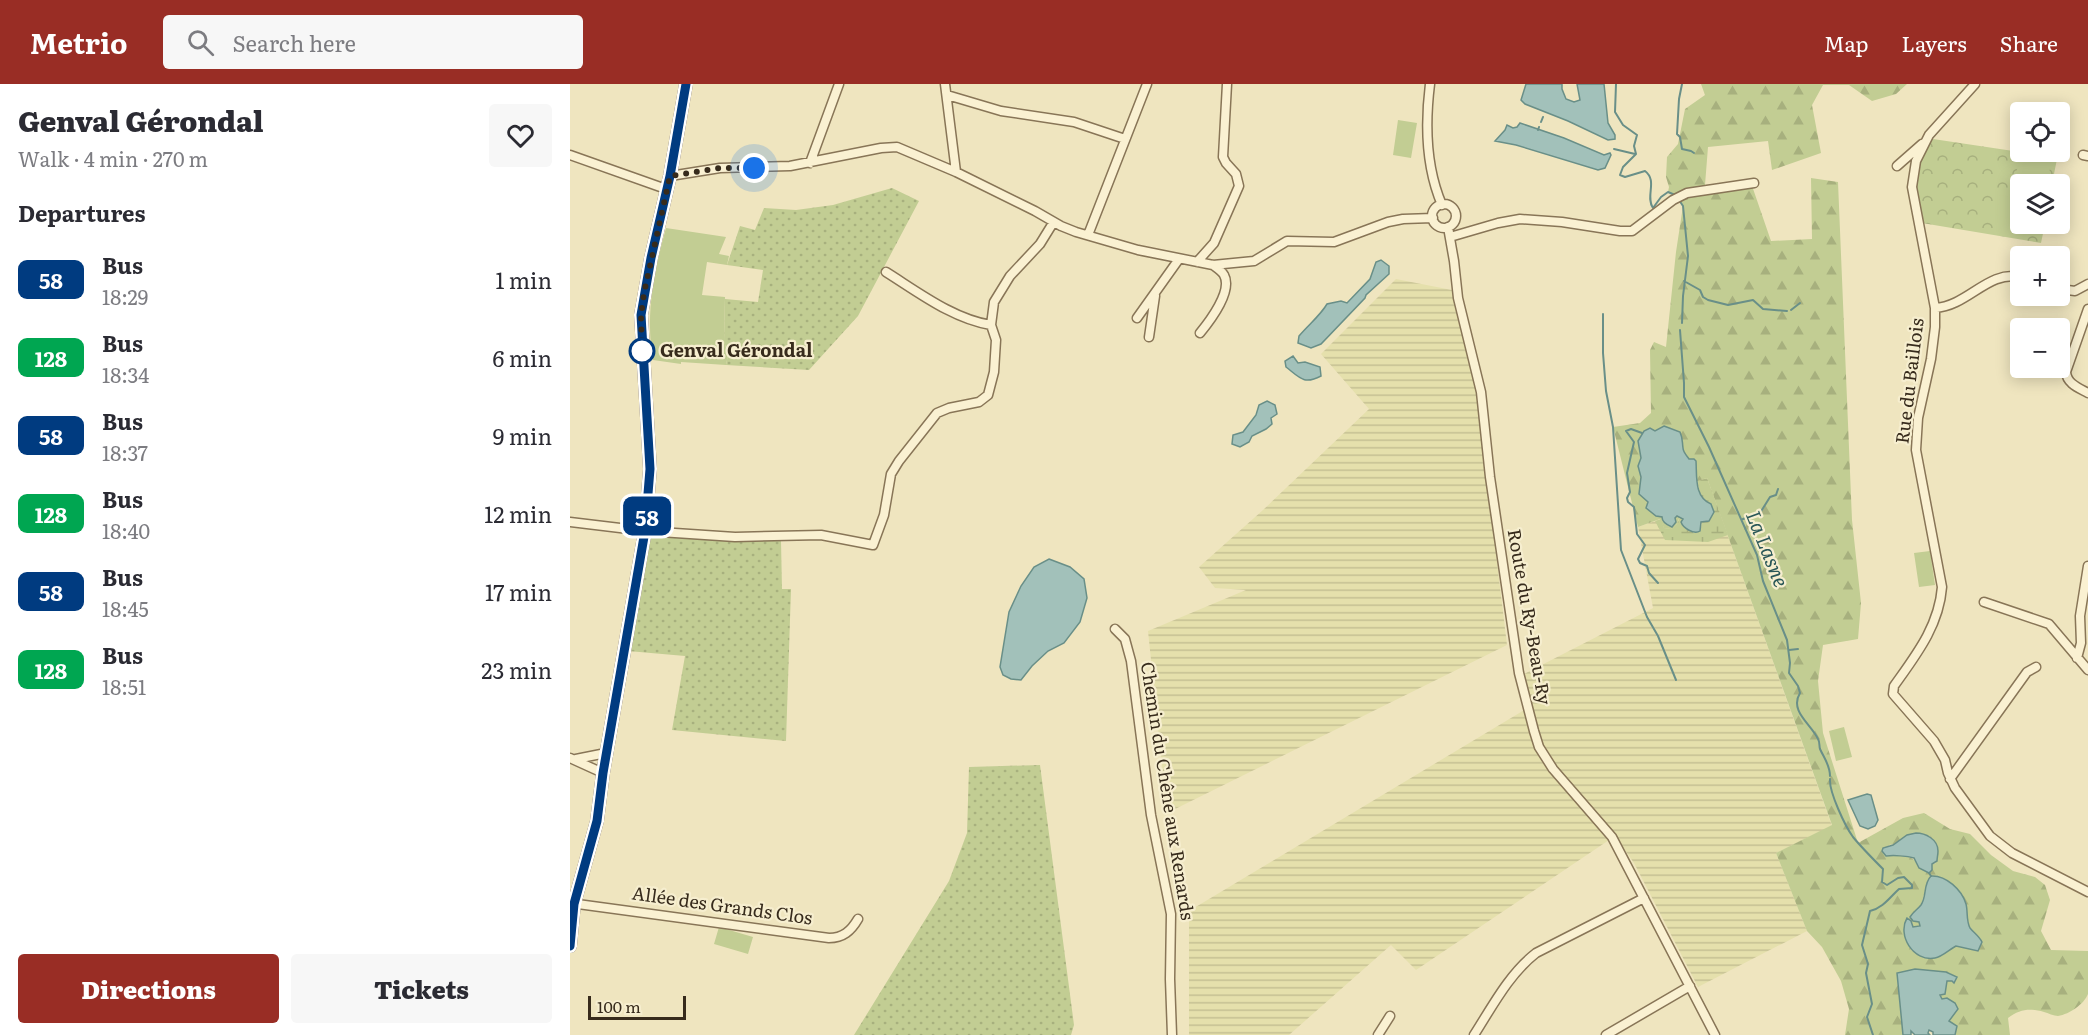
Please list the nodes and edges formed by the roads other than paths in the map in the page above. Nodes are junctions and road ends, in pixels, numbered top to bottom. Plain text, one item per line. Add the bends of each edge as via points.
1 (686, 84) edge
2 (839, 84) edge
3 (945, 84) edge
4 (1147, 84) edge
5 (1227, 84) edge
6 (1430, 84) edge
7 (1975, 84) edge
8 (947, 95) junction
9 (1125, 139) junction
10 (1927, 140) junction
11 (570, 155) edge
12 (810, 163) junction
13 (1897, 166) dead end
14 (956, 172) junction
15 (670, 176) junction
16 (1754, 183) dead end
17 (666, 189) junction
18 (1442, 205) junction
19 (1433, 218) junction
20 (1053, 223) junction
21 (1448, 227) junction
22 (1088, 235) junction
23 (1450, 237) junction
24 (1179, 259) junction
25 (1197, 262) junction
26 (1213, 265) junction
27 (886, 272) dead end
28 (2010, 276) edge
29 (2087, 287) edge
30 (2070, 290) edge
31 (1156, 293) junction
32 (1935, 308) junction
33 (2088, 309) edge
34 (1137, 318) dead end
35 (991, 325) junction
36 (1200, 333) dead end
37 (1149, 337) dead end
38 (2088, 393) edge
39 (570, 522) edge
40 (645, 531) junction
41 (2088, 566) edge
42 (1984, 602) dead end
43 (1115, 629) dead end
44 (2077, 658) junction
45 (2036, 667) dead end
46 (2088, 670) edge
47 (606, 753) junction
48 (573, 759) edge
49 (603, 773) junction
50 (1950, 778) junction
51 (2088, 892) edge
52 (1644, 898) junction
53 (572, 903) edge
54 (858, 920) dead end
55 (570, 946) edge
56 (1690, 986) junction
57 (1390, 1016) dead end
58 (1172, 1035) edge
59 (1378, 1035) edge
60 (1474, 1035) edge
61 (1606, 1035) edge
62 (1715, 1035) edge

1 - 15 main road
2 - 12 street
3 - 8 street
4 - 9 street
5 - 25 street via 1223,157 1236,174 1239,186 1214,243
6 - 18 street via 1427,129
7 - 10 street, Rue du Baillois
8 - 9 street via 1001,111 1074,122
8 - 14 street
9 - 22 street
10 - 13 street
10 - 32 street, Rue du Baillois via 1916,161 1912,187
11 - 17 street
12 - 14 street via 894,147
12 - 15 street via 720,168
14 - 20 street
15 - 17 main road
16 - 23 street via 1687,193 1632,231 1520,219
17 - 40 main road via 641,315 650,469
18 - 19 street
18 - 21 street via 1455,211 1454,223
19 - 21 street via 1438,226
19 - 26 street via 1389,222 1334,242 1287,241 1254,261
20 - 22 street
20 - 35 street via 999,291
21 - 23 street, Route du Ry-Beau-Ry
22 - 24 street
23 - 52 street, Route du Ry-Beau-Ry via 1458,298 1481,392 1519,673 1534,731 1553,769 1612,837
24 - 25 street
24 - 31 street
25 - 26 street
26 - 36 street via 1224,274 1225,286 1216,313
27 - 35 street via 938,304
28 - 32 street via 2004,275 1957,303
29 - 30 street
31 - 34 street
31 - 37 street
32 - 50 street, Rue du Baillois via 1934,339 1916,450 1941,579 1941,598 1930,633 1893,694 1934,741
33 - 38 street via 2066,372 2071,383
35 - 40 street via 996,340 988,394 979,402 937,413 891,474 886,508 873,545 821,535 735,537
39 - 40 street
40 - 47 main road
41 - 44 street
42 - 44 street via 2045,621
43 - 58 street, Chemin du Chêne aux Renards via 1125,639 1131,661 1149,806 1171,914
44 - 46 street
45 - 50 street via 2027,672
47 - 48 street
47 - 49 main road
48 - 49 street
49 - 53 main road via 595,831
50 - 51 street, Rue du Baillois via 1998,844
52 - 56 street, Route du Ry-Beau-Ry
52 - 60 street via 1528,959
53 - 54 street, Allée des Grands Clos via 829,938 846,934
53 - 55 main road
56 - 61 street
56 - 62 street, Route du Ry-Beau-Ry
57 - 59 street

